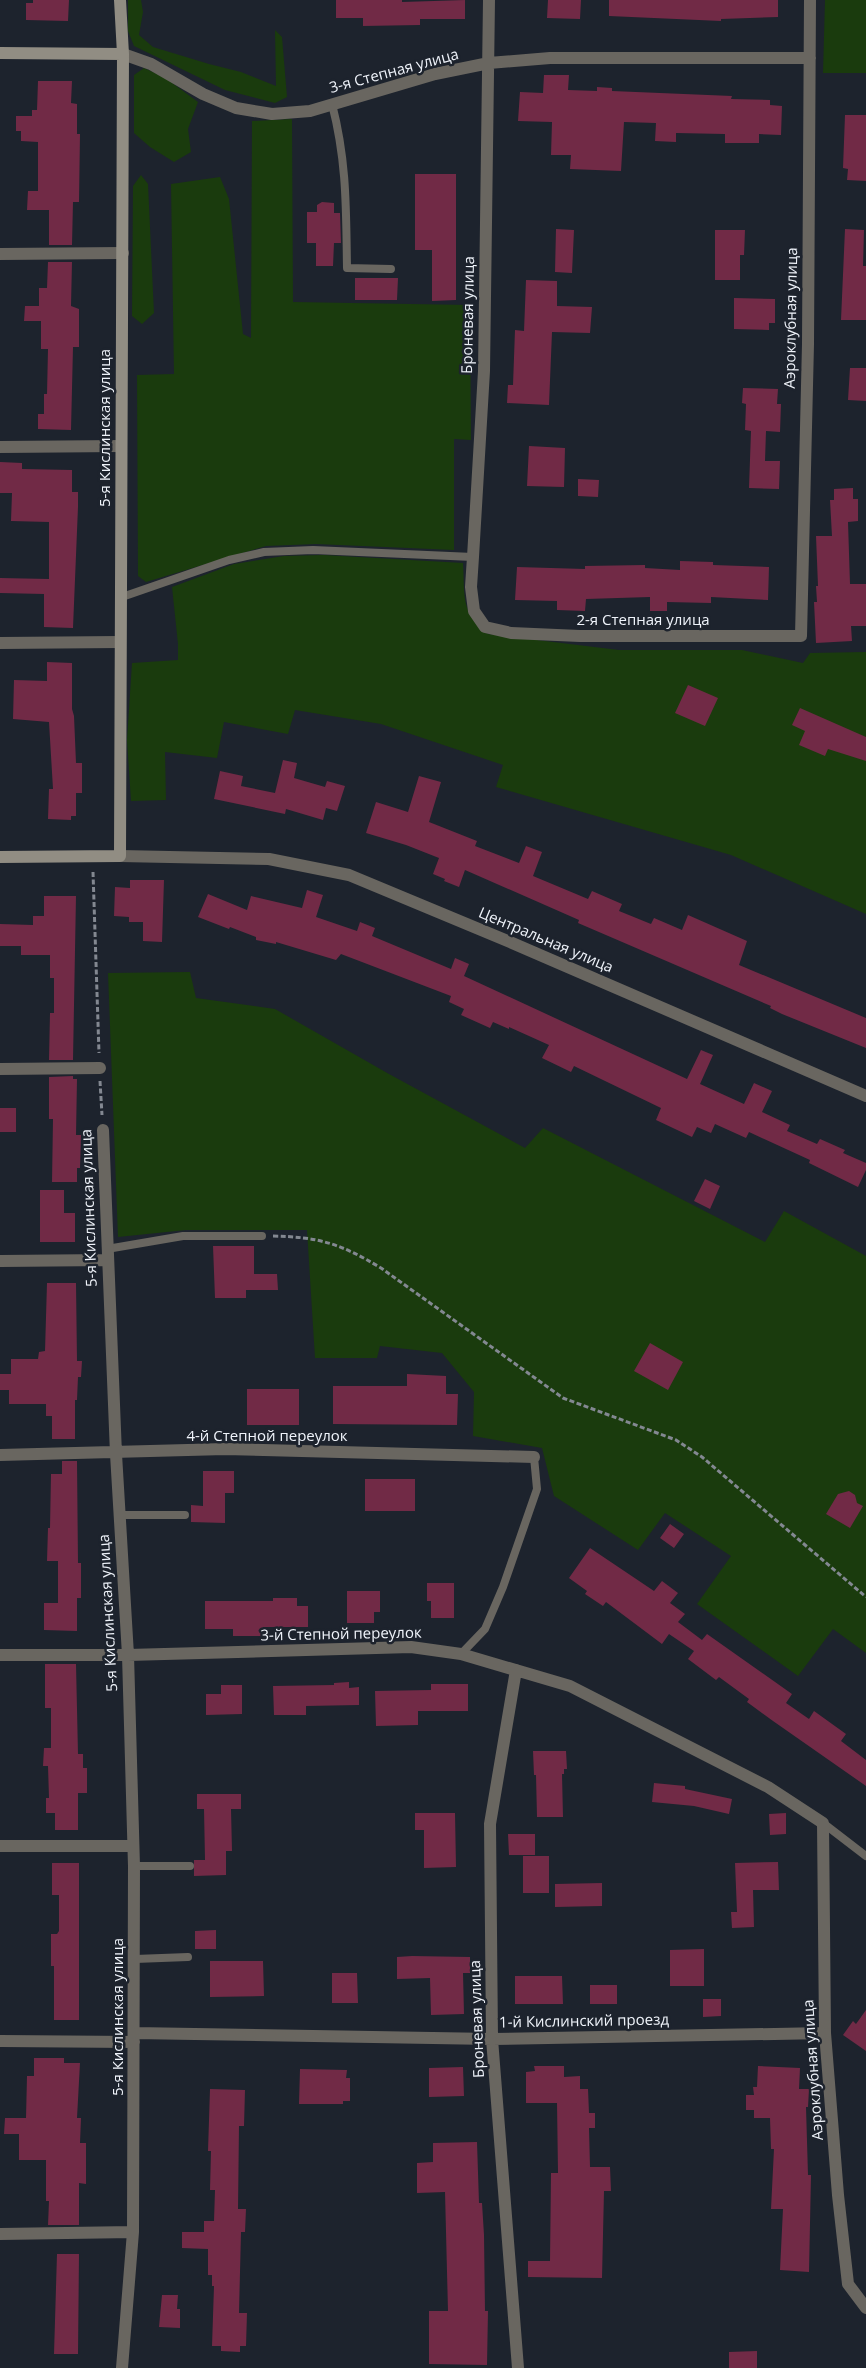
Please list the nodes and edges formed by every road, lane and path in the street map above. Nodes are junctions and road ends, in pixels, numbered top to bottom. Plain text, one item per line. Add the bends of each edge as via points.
1 (120, 0) edge
2 (489, 0) edge
3 (810, 0) edge
4 (0, 53) edge
5 (123, 54) junction
6 (810, 58) junction
7 (489, 63) junction
8 (332, 104) junction
9 (123, 253) junction
10 (0, 254) edge
11 (391, 269) dead end
12 (121, 446) junction
13 (0, 447) edge
14 (472, 557) junction
15 (122, 597) junction
16 (485, 627) joint
17 (801, 636) joint
18 (120, 642) junction
19 (0, 643) edge
20 (93, 856) junction
21 (120, 856) junction
22 (0, 857) edge
23 (100, 1068) junction
24 (0, 1069) edge
25 (866, 1096) edge
26 (103, 1130) joint
27 (262, 1236) joint
28 (107, 1254) junction
29 (0, 1261) edge
30 (116, 1454) junction
31 (0, 1455) edge
32 (534, 1457) joint
33 (185, 1514) dead end
34 (119, 1515) junction
35 (866, 1597) edge
36 (461, 1654) junction
37 (0, 1655) edge
38 (128, 1655) junction
39 (516, 1670) junction
40 (823, 1823) junction
41 (0, 1846) edge
42 (133, 1846) junction
43 (866, 1856) edge
44 (134, 1866) junction
45 (190, 1866) dead end
46 (188, 1958) dead end
47 (135, 1959) junction
48 (825, 2033) junction
49 (134, 2037) junction
50 (492, 2039) junction
51 (0, 2041) edge
52 (133, 2232) junction
53 (0, 2234) edge
54 (866, 2308) edge
55 (122, 2368) edge
56 (518, 2368) edge

1 - 5 street, 5-я Кислинская улица
2 - 7 street, Броневая улица
3 - 6 street, Аэроклубная улица
4 - 5 street, 3-я Степная улица
5 - 8 street, 3-я Степная улица via 151,64 203,94 236,108 272,114 310,111
5 - 9 street, 5-я Кислинская улица
6 - 7 street, 3-я Степная улица via 550,58
6 - 17 street, Аэроклубная улица
7 - 8 street, 3-я Степная улица via 435,74
7 - 14 street, Броневая улица via 484,371
8 - 11 lane via 340,134 346,184 346,268
9 - 10 street
9 - 12 street, 5-я Кислинская улица
12 - 13 street
12 - 15 street, 5-я Кислинская улица
14 - 15 lane via 314,550 264,552 229,560
14 - 16 street, Броневая улица via 474,611
15 - 18 street, 5-я Кислинская улица
16 - 17 street, 2-я Степная улица via 511,633 580,636
18 - 19 street
18 - 21 street, 5-я Кислинская улица
20 - 21 street
20 - 22 street
20 - 23 path, 5-я Кислинская улица
21 - 25 street, Центральная улица via 269,859 349,875
23 - 24 street
23 - 26 path, 5-я Кислинская улица
26 - 28 street, 5-я Кислинская улица
27 - 28 lane via 183,1236
27 - 35 path via 323,1240 352,1250 563,1398 676,1440 702,1457
28 - 29 street
28 - 30 street, 5-я Кислинская улица
30 - 31 street, 4-й Степной переулок
30 - 32 street, 4-й Степной переулок via 225,1449
30 - 34 street, 5-я Кислинская улица
32 - 36 lane via 537,1489 503,1587 485,1629
33 - 34 lane
34 - 38 street, 5-я Кислинская улица
36 - 38 street, 3-й Степной переулок via 411,1647
36 - 39 street, 3-й Степной переулок
37 - 38 street, 3-й Степной переулок
38 - 42 street, 5-я Кислинская улица
39 - 40 street, 3-й Степной переулок via 570,1686 710,1755
39 - 50 street, Броневая улица via 490,1824
40 - 43 lane
40 - 48 street, Аэроклубная улица
41 - 42 street
42 - 44 street, 5-я Кислинская улица
44 - 45 lane
44 - 47 street, 5-я Кислинская улица
46 - 47 lane
47 - 49 street, 5-я Кислинская улица
48 - 50 street, 1-й Кислинский проезд
48 - 54 street, Аэроклубная улица via 848,2284
49 - 50 street, 1-й Кислинский проезд
49 - 51 street, 1-й Кислинский проезд
49 - 52 street, 5-я Кислинская улица
50 - 56 street, Броневая улица
52 - 53 street
52 - 55 street, 5-я Кислинская улица

